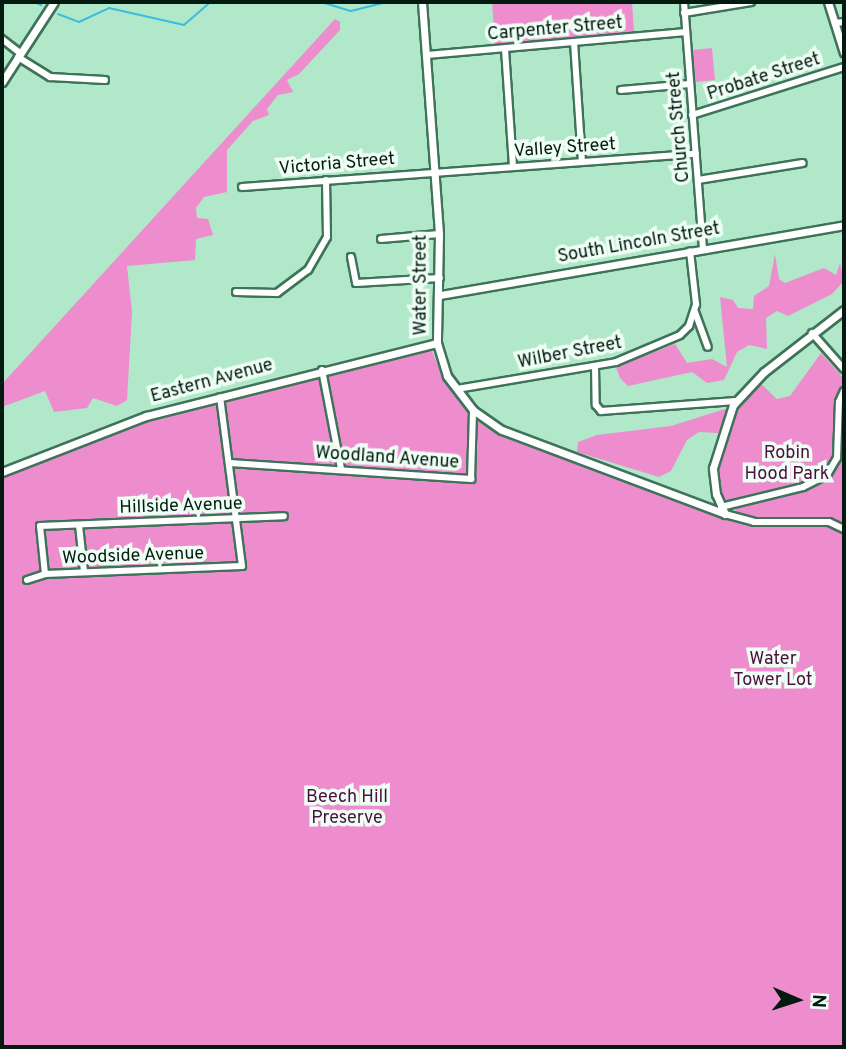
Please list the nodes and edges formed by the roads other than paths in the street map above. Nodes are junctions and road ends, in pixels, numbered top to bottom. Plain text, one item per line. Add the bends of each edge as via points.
1 (54, 2) edge
2 (422, 2) edge
3 (684, 2) edge
4 (751, 2) edge
5 (828, 2) edge
6 (684, 13) junction
7 (844, 22) edge
8 (835, 23) junction
9 (686, 32) junction
10 (2, 40) edge
11 (575, 42) junction
12 (505, 49) junction
13 (844, 53) edge
14 (19, 55) junction
15 (427, 55) junction
16 (844, 67) edge
17 (105, 80) dead end
18 (2, 82) edge
19 (690, 84) junction
20 (621, 90) dead end
21 (692, 115) junction
22 (696, 154) junction
23 (582, 162) junction
24 (803, 163) dead end
25 (513, 166) junction
26 (435, 171) junction
27 (326, 180) junction
28 (698, 180) junction
29 (242, 187) dead end
30 (844, 225) edge
31 (439, 234) junction
32 (381, 239) dead end
33 (703, 249) junction
34 (690, 251) junction
35 (351, 257) dead end
36 (440, 278) junction
37 (236, 292) dead end
38 (440, 295) junction
39 (844, 310) edge
40 (695, 312) junction
41 (812, 333) junction
42 (437, 344) junction
43 (708, 347) dead end
44 (595, 366) junction
45 (844, 369) edge
46 (322, 370) junction
47 (457, 388) junction
48 (844, 391) edge
49 (220, 397) junction
50 (736, 401) junction
51 (473, 410) junction
52 (229, 463) junction
53 (341, 469) junction
54 (2, 472) edge
55 (723, 510) junction
56 (284, 516) dead end
57 (236, 519) junction
58 (79, 525) junction
59 (844, 529) edge
60 (84, 572) junction
61 (45, 574) junction
62 (27, 580) dead end

1 - 14 street
2 - 15 street, Water Street
3 - 6 street, Church Street
4 - 6 street
5 - 8 street
6 - 9 street, Church Street
7 - 8 street
8 - 13 street
9 - 11 street, Carpenter Street
9 - 19 street, Church Street
10 - 14 street
11 - 12 street, Carpenter Street
11 - 23 street
12 - 15 street, Carpenter Street
12 - 25 street
14 - 17 street via 50,77
14 - 18 street
15 - 26 street, Water Street
16 - 21 street, Probate Street
19 - 20 street
19 - 21 street, Church Street
21 - 22 street, Church Street
22 - 23 street, Valley Street
22 - 28 street, Church Street
23 - 25 street, Valley Street
24 - 28 street
25 - 26 street, Valley Street
26 - 27 street, Victoria Street
26 - 31 street, Water Street
27 - 29 street, Victoria Street
27 - 37 street via 327,237 308,270 277,293
28 - 33 street, Church Street
30 - 33 street, South Lincoln Street
31 - 32 street
31 - 36 street, Water Street
33 - 34 street, South Lincoln Street
34 - 38 street, South Lincoln Street
34 - 40 street
35 - 36 street via 356,283
36 - 38 street, Water Street
38 - 42 street, Water Street
39 - 41 street
40 - 43 street
40 - 44 street, Wilber Street via 685,331 670,341
41 - 45 street
41 - 50 street
42 - 46 street, Eastern Avenue
42 - 47 street, Water Street via 443,368
44 - 47 street, Wilber Street
44 - 50 street via 596,404 601,411
46 - 49 street, Eastern Avenue
46 - 53 street
47 - 51 street, Water Street
48 - 55 street via 839,402 837,461 827,475 803,487
49 - 52 street
49 - 54 street, Eastern Avenue via 132,420
50 - 55 street via 713,468
51 - 53 street, Woodland Avenue via 473,479
51 - 55 street, Water Street via 520,438
52 - 53 street, Woodland Avenue
52 - 57 street
55 - 59 street via 754,522 829,522
56 - 57 street, Hillside Avenue
57 - 58 street, Hillside Avenue
57 - 60 street, Woodside Avenue via 242,566
58 - 60 street
58 - 61 street, Hillside Avenue via 40,526
60 - 61 street, Woodside Avenue
61 - 62 street, Woodside Avenue

